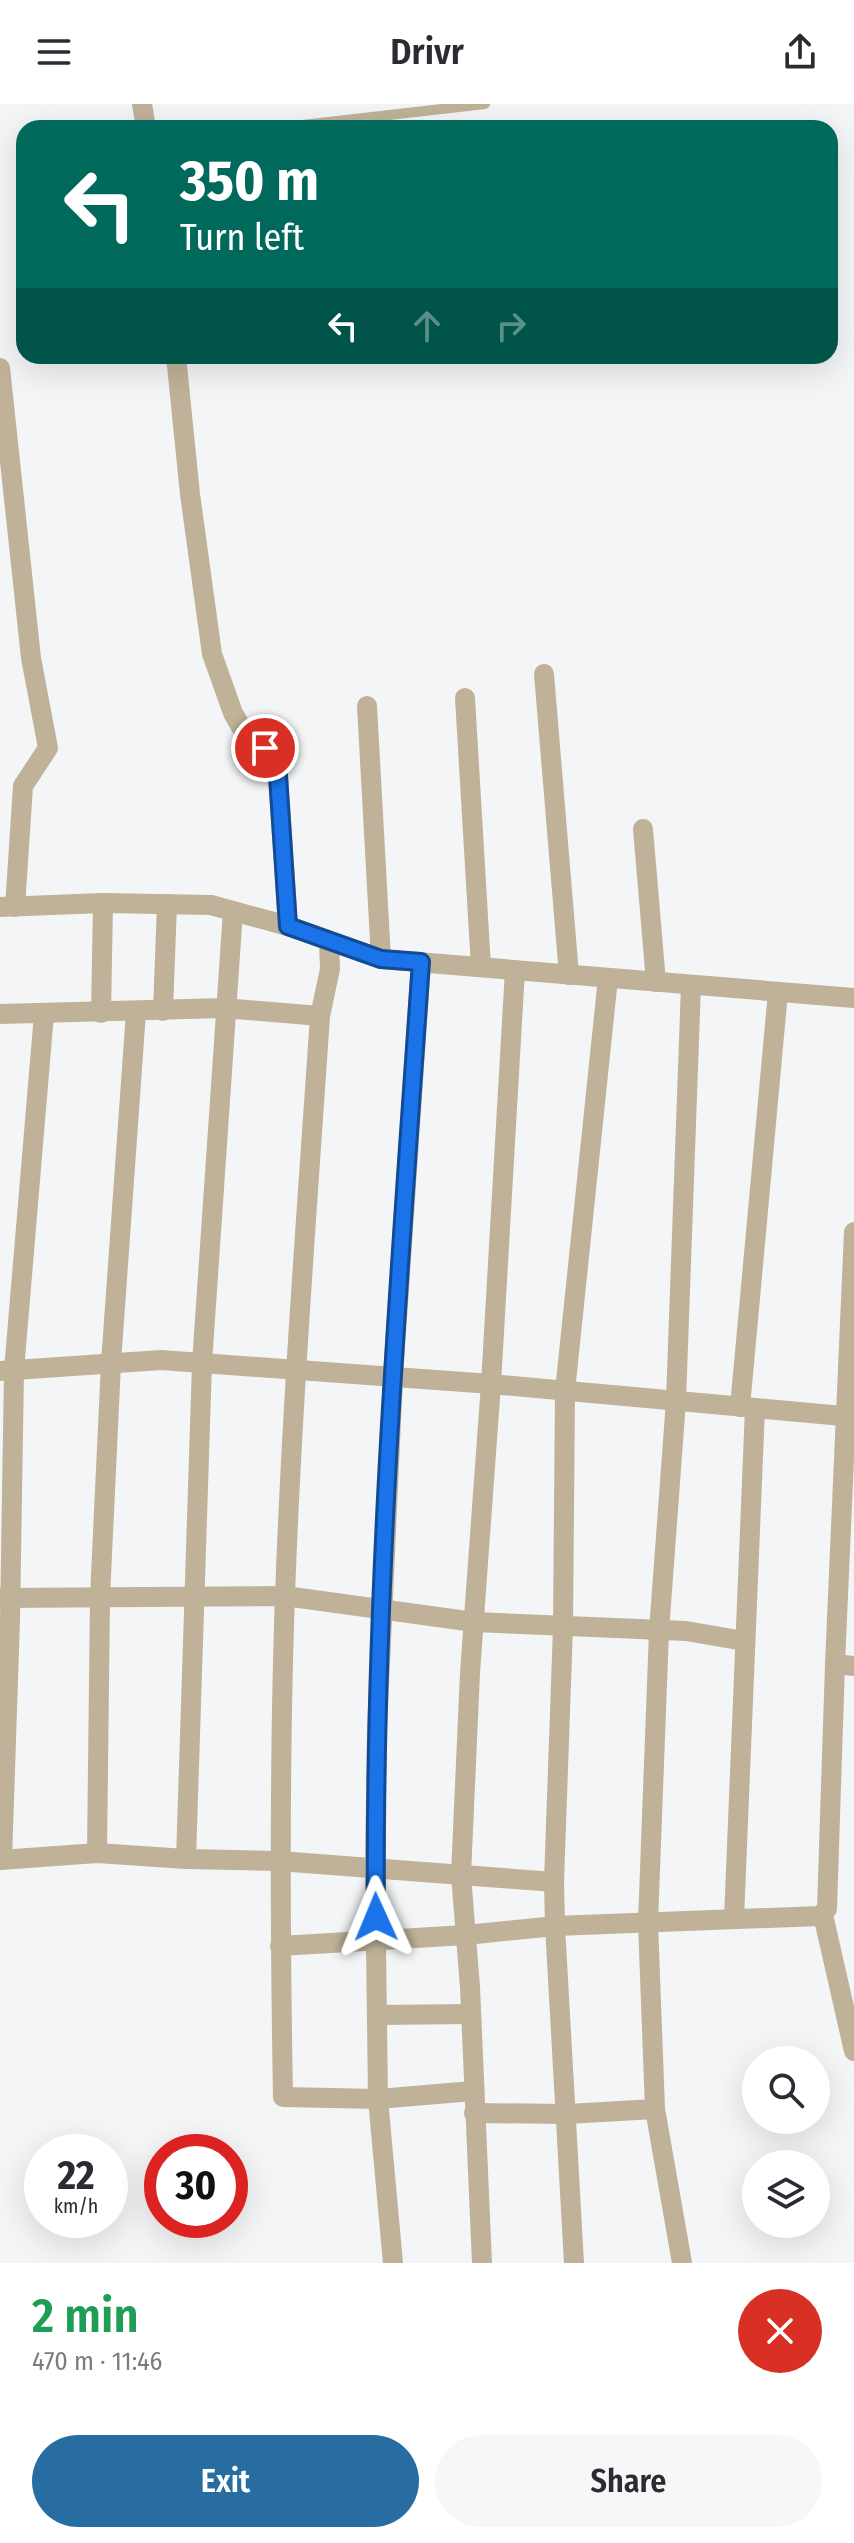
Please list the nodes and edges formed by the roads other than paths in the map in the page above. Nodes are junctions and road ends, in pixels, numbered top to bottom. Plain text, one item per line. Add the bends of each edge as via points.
1 (485, 104) edge
2 (346, 120) edge
3 (177, 364) edge
4 (0, 368) edge
5 (544, 674) dead end
6 (465, 698) dead end
7 (367, 706) dead end
8 (643, 829) dead end
9 (103, 903) junction
10 (167, 904) junction
11 (7, 907) edge
12 (233, 911) junction
13 (288, 926) junction
14 (329, 941) junction
15 (381, 959) junction
16 (421, 962) junction
17 (481, 967) junction
18 (515, 970) junction
19 (569, 975) junction
20 (608, 978) junction
21 (656, 982) junction
22 (691, 985) junction
23 (778, 992) junction
24 (854, 998) edge
25 (224, 1008) junction
26 (163, 1011) junction
27 (136, 1012) junction
28 (101, 1013) junction
29 (0, 1014) edge
30 (44, 1014) junction
31 (320, 1016) junction
32 (854, 1232) edge
33 (111, 1363) junction
34 (202, 1363) junction
35 (295, 1370) junction
36 (7, 1371) edge
37 (393, 1377) junction
38 (491, 1384) junction
39 (565, 1391) junction
40 (676, 1401) junction
41 (748, 1408) junction
42 (849, 1417) edge
43 (285, 1596) junction
44 (100, 1597) junction
45 (195, 1597) junction
46 (5, 1598) edge
47 (383, 1608) junction
48 (474, 1622) junction
49 (563, 1627) junction
50 (659, 1631) junction
51 (744, 1641) junction
52 (845, 1665) edge
53 (97, 1853) junction
54 (186, 1859) junction
55 (1, 1860) edge
56 (279, 1861) junction
57 (375, 1869) junction
58 (461, 1875) junction
59 (554, 1882) junction
60 (823, 1915) junction
61 (734, 1919) junction
62 (648, 1923) junction
63 (555, 1926) junction
64 (466, 1935) junction
65 (376, 1941) junction
66 (280, 1946) junction
67 (471, 2014) junction
68 (377, 2015) junction
69 (854, 2051) edge
70 (473, 2091) junction
71 (378, 2099) junction
72 (655, 2109) junction
73 (474, 2113) junction
74 (567, 2114) junction
75 (393, 2263) edge
76 (482, 2263) edge
77 (574, 2263) edge
78 (682, 2263) edge

1 - 2 lane
3 - 13 street via 212,654 233,713 246,736 265,748 278,776
4 - 11 street via 31,658 48,748 23,786
5 - 19 street
6 - 17 street
7 - 15 street
8 - 21 street
9 - 10 street
9 - 11 street
9 - 28 street
10 - 12 street
10 - 26 street
12 - 13 street
12 - 25 street
13 - 14 street
14 - 15 street
14 - 31 street via 330,969
15 - 16 street
16 - 17 street
16 - 37 street
17 - 18 street
18 - 19 street
18 - 38 street
19 - 20 street
20 - 21 street
20 - 39 street
21 - 22 street
22 - 23 street
22 - 40 street
23 - 24 street
23 - 41 street
25 - 26 street
25 - 31 street
25 - 34 street
26 - 27 street
27 - 28 street
27 - 33 street
28 - 30 street
29 - 30 street
30 - 36 street
31 - 35 street
32 - 42 street
33 - 34 street
33 - 36 street
33 - 44 street
34 - 35 street
34 - 45 street
35 - 37 street
35 - 43 street
36 - 46 street
37 - 38 street
37 - 47 street
38 - 39 street
38 - 48 street
39 - 40 street
39 - 49 street
40 - 41 street
40 - 50 street
41 - 42 street
41 - 51 street
42 - 52 street
43 - 45 street
43 - 47 street
43 - 56 street
44 - 45 street
44 - 46 street
44 - 53 street
45 - 54 street
46 - 55 street
47 - 48 street
47 - 57 street
48 - 49 street
48 - 58 street
49 - 50 street
49 - 59 street
50 - 51 street
50 - 62 street
51 - 61 street
52 - 60 street
53 - 54 street
53 - 55 street
54 - 56 street
56 - 57 street
56 - 66 street
57 - 58 street
57 - 65 street
58 - 59 street
58 - 64 street
59 - 63 street
60 - 61 street
60 - 69 street
61 - 62 street
62 - 63 street
62 - 72 street
63 - 64 street
63 - 74 street
64 - 65 street
64 - 67 street
65 - 66 street
65 - 68 street
66 - 71 street via 283,2097
67 - 68 street
67 - 70 street
68 - 71 street
70 - 71 street
70 - 73 street
71 - 75 street
72 - 74 street
72 - 78 street
73 - 74 street
73 - 76 street
74 - 77 street

